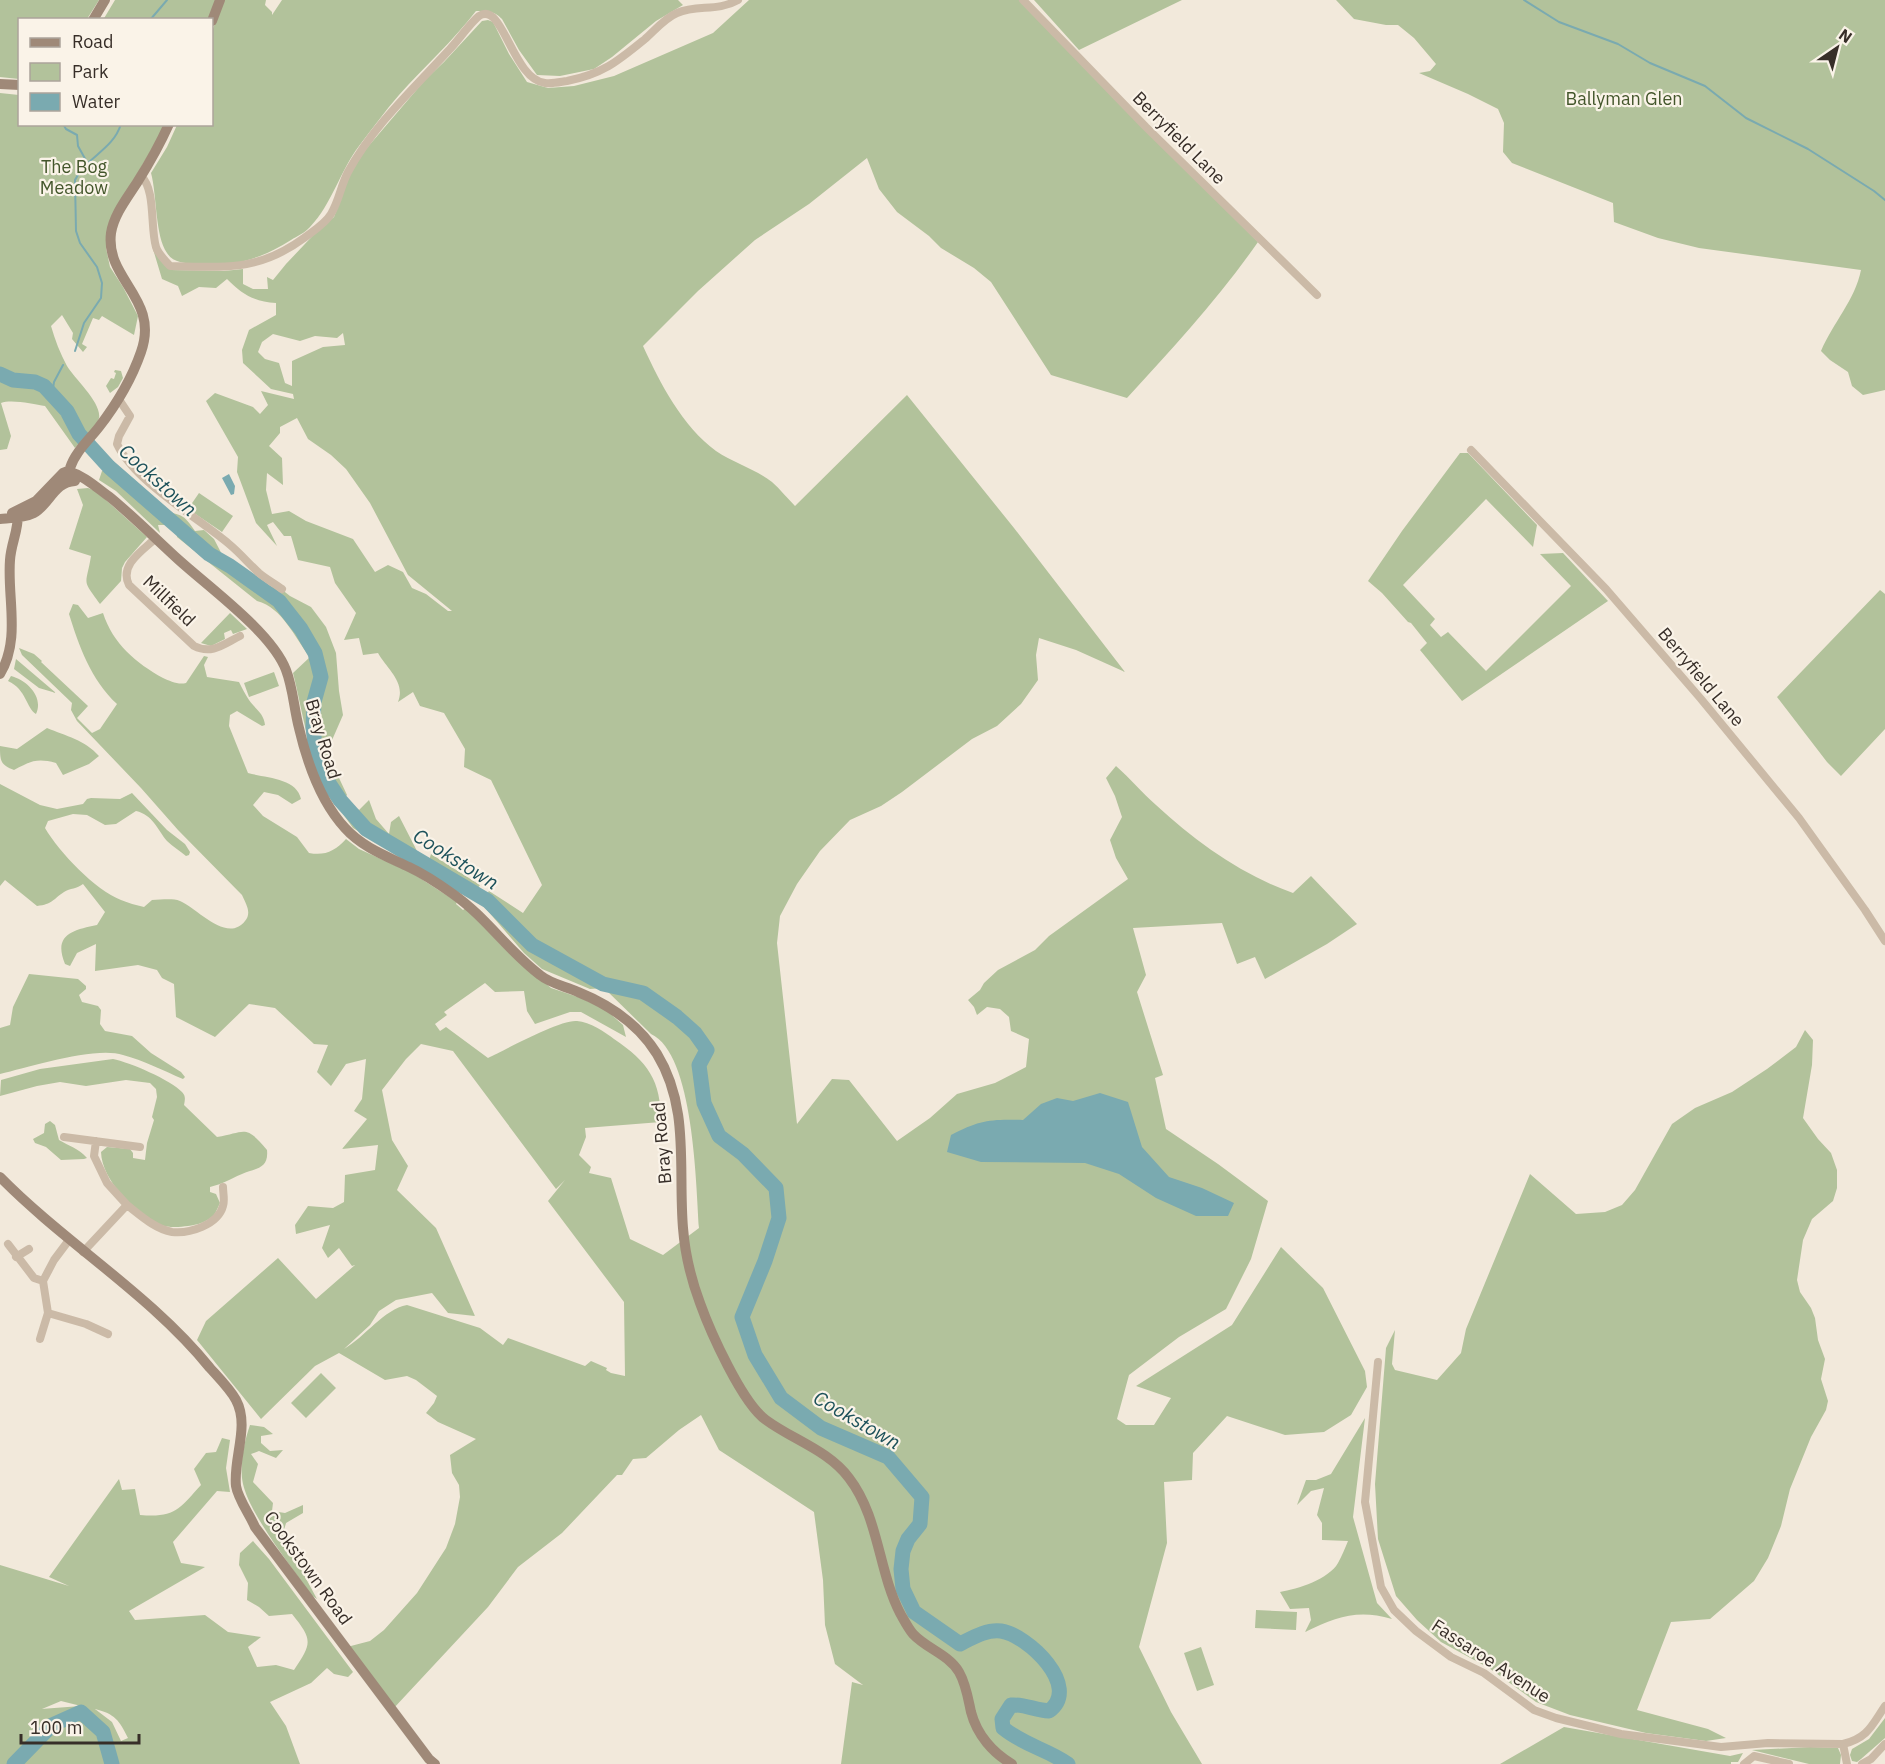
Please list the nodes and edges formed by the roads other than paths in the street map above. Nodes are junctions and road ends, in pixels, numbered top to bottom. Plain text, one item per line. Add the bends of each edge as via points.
1 (105, 0) edge
2 (220, 0) edge
3 (738, 0) edge
4 (1023, 0) edge
5 (94, 18) edge
6 (213, 18) edge
7 (0, 84) edge
8 (18, 85) edge
9 (168, 126) edge
10 (141, 176) junction
11 (1317, 295) dead end
12 (118, 398) junction
13 (1472, 450) dead end
14 (69, 476) junction
15 (19, 514) junction
16 (0, 518) edge
17 (156, 538) junction
18 (282, 589) dead end
19 (240, 636) dead end
20 (0, 674) edge
21 (1885, 941) edge
22 (64, 1137) dead end
23 (96, 1141) junction
24 (140, 1147) dead end
25 (0, 1177) edge
26 (223, 1187) dead end
27 (127, 1205) junction
28 (69, 1240) junction
29 (8, 1244) dead end
30 (28, 1250) dead end
31 (83, 1252) junction
32 (16, 1257) junction
33 (43, 1281) junction
34 (48, 1313) junction
35 (108, 1334) dead end
36 (40, 1340) dead end
37 (1378, 1362) dead end
38 (1885, 1706) edge
39 (1843, 1744) junction
40 (1885, 1744) edge
41 (435, 1764) edge
42 (1012, 1764) edge
43 (1744, 1764) edge
44 (1789, 1764) edge
45 (1847, 1764) edge
46 (1862, 1764) edge

1 - 5 main road
2 - 6 main road
3 - 10 street via 727,6 676,13 608,69 556,83 544,83 526,74 499,22 492,15 480,15 370,141 348,172 330,216 285,251 251,264 227,268 170,266 156,249 150,197
4 - 11 street, Berryfield Lane
7 - 8 main road
9 - 10 main road
10 - 12 main road via 124,201 111,235 114,260 140,304 146,332 138,360
12 - 14 main road via 77,454
12 - 18 street via 130,416 117,444 132,465
13 - 21 street, Berryfield Lane via 1606,589 1701,699 1799,818
14 - 15 main road via 63,473
14 - 17 main road, Bray Road via 82,476
15 - 16 main road
15 - 20 main road via 10,560 10,650
17 - 19 street, Millfield via 127,568 125,577 129,585 202,650 209,651
17 - 42 main road, Bray Road via 240,613 281,659 312,770 346,830 362,844 451,892 542,977 619,1014 647,1040 676,1098 683,1157 686,1256 713,1336 759,1414 816,1449 849,1477 866,1508 891,1593 906,1624 915,1636 957,1669 976,1726 1000,1757
22 - 23 street
23 - 24 street
23 - 27 street via 94,1156 107,1183
25 - 28 main road, Cookstown Road
26 - 27 street via 224,1206 216,1219 194,1230 172,1232
27 - 31 street
28 - 31 main road, Cookstown Road
28 - 33 street
29 - 32 street
30 - 32 street
31 - 41 main road, Cookstown Road via 189,1343 236,1400 242,1419 236,1488 255,1527
32 - 33 street via 34,1278
33 - 34 street
34 - 35 street
34 - 36 street
37 - 39 street, Fassaroe Avenue via 1365,1502 1381,1587 1394,1610 1416,1631 1534,1710 1556,1718 1621,1734 1721,1747
38 - 39 street, Fassaroe Avenue via 1869,1731
39 - 45 street
40 - 46 street
43 - 44 street via 1754,1756

